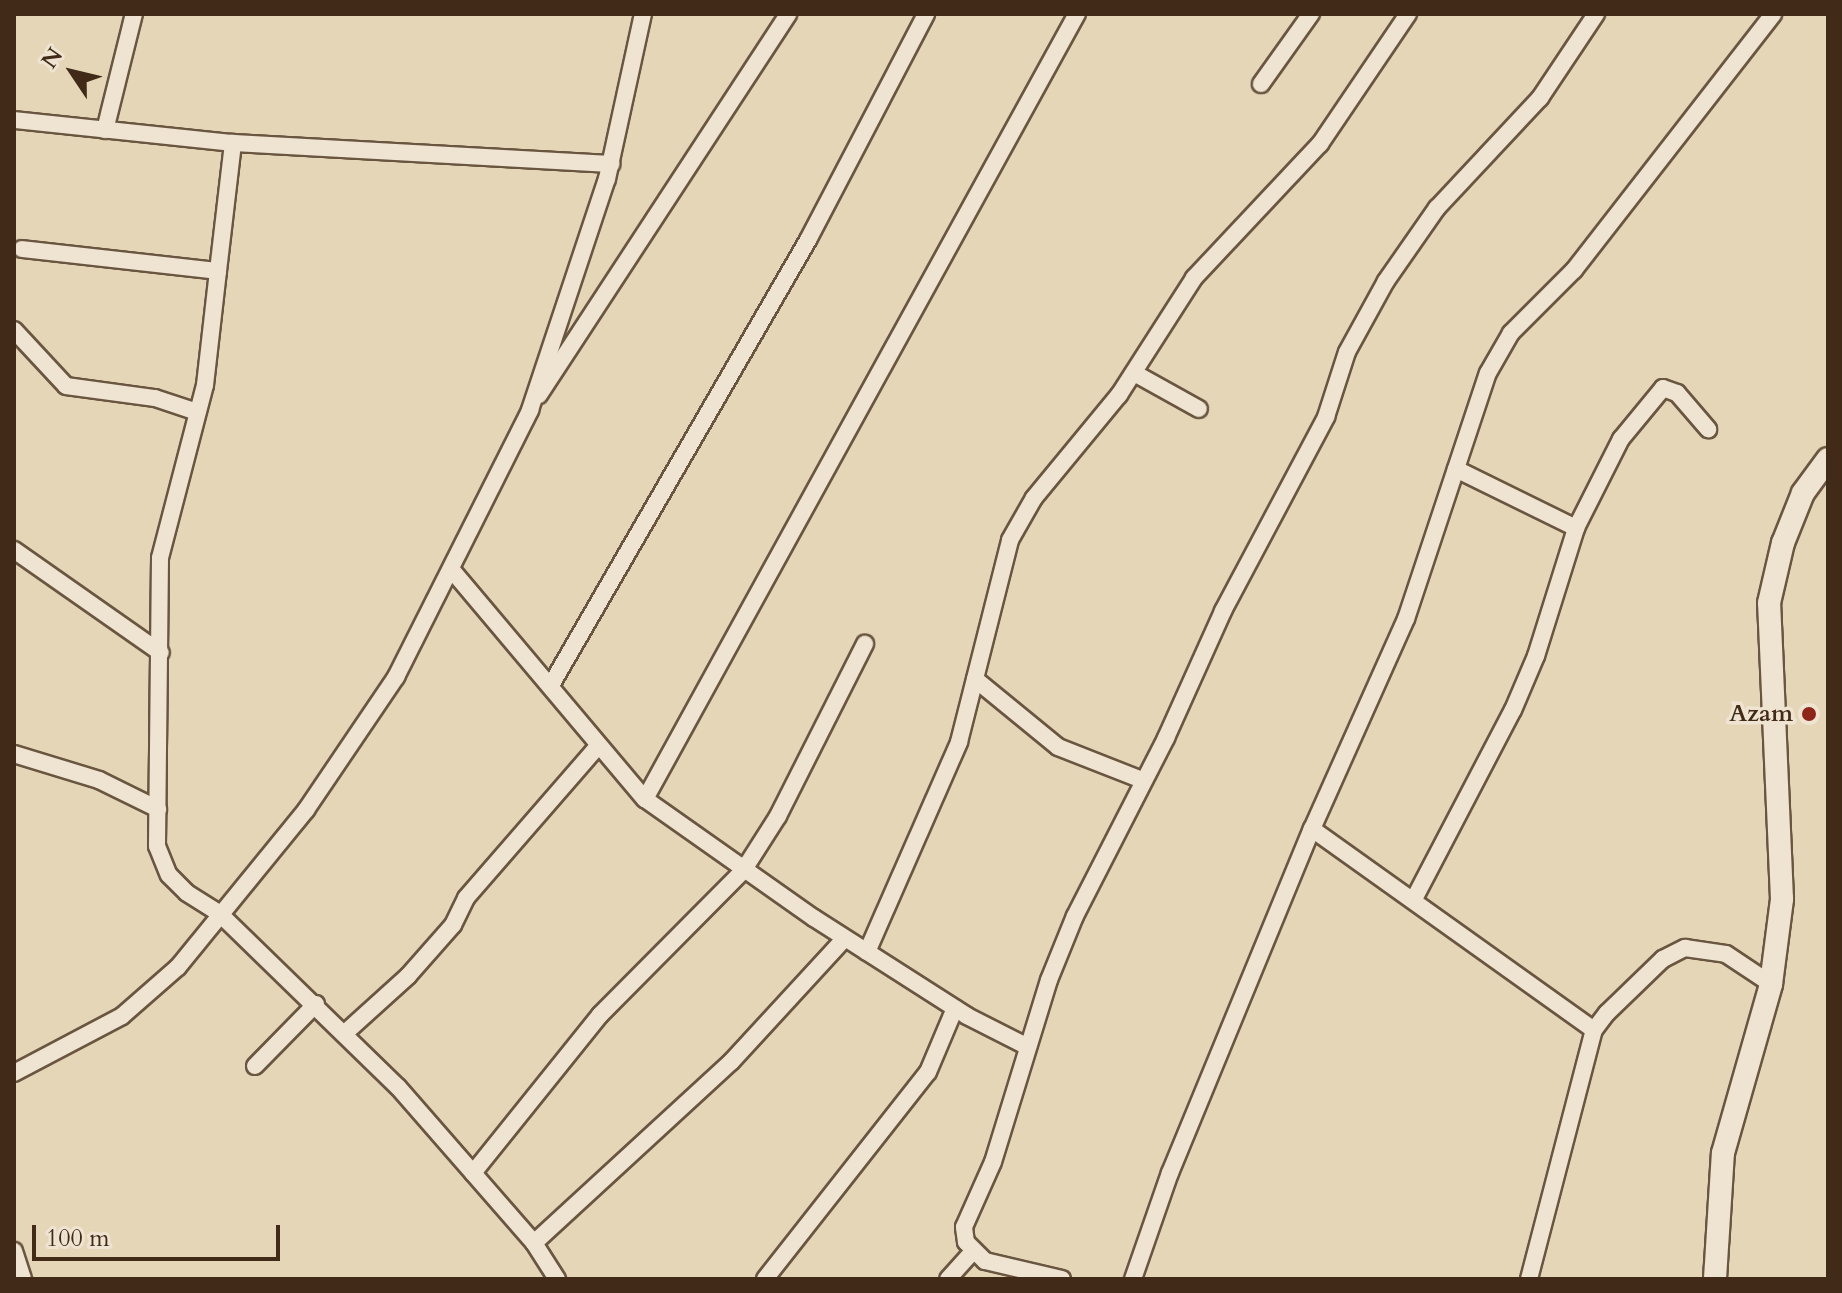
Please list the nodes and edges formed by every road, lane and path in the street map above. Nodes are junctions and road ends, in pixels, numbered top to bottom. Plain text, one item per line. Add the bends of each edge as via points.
1 (134, 14) edge
2 (643, 14) edge
3 (788, 14) edge
4 (926, 14) edge
5 (1077, 14) edge
6 (1311, 14) edge
7 (1408, 14) edge
8 (1596, 14) edge
9 (1773, 14) edge
10 (1261, 84) dead end
11 (14, 120) edge
12 (105, 130) junction
13 (233, 143) junction
14 (611, 164) junction
15 (22, 249) dead end
16 (218, 271) junction
17 (14, 330) edge
18 (1134, 373) junction
19 (1199, 409) dead end
20 (530, 410) junction
21 (197, 412) junction
22 (1708, 429) dead end
23 (1828, 459) edge
24 (1456, 469) junction
25 (1576, 528) junction
26 (14, 550) edge
27 (451, 569) junction
28 (865, 644) dead end
29 (161, 653) junction
30 (975, 679) junction
31 (551, 685) junction
32 (598, 746) junction
33 (14, 754) edge
34 (1142, 780) junction
35 (645, 799) junction
36 (158, 809) junction
37 (1312, 829) junction
38 (743, 871) junction
39 (1414, 899) junction
40 (220, 914) junction
41 (845, 938) junction
42 (867, 952) junction
43 (1771, 984) junction
44 (316, 1004) junction
45 (955, 1008) junction
46 (1594, 1030) junction
47 (345, 1033) junction
48 (1028, 1047) junction
49 (255, 1066) dead end
50 (14, 1073) edge
51 (473, 1173) junction
52 (534, 1243) junction
53 (14, 1251) edge
54 (972, 1252) junction
55 (23, 1279) edge
56 (557, 1279) edge
57 (765, 1279) edge
58 (948, 1279) edge
59 (1062, 1279) edge
60 (1133, 1279) edge
61 (1529, 1279) edge
62 (1715, 1279) edge

1 - 12 street
2 - 14 street
3 - 20 street
4 - 31 street via 815,228
5 - 35 street
6 - 10 street
7 - 18 street via 1320,144 1194,278
8 - 34 street via 1540,98 1437,208 1386,281 1347,352 1326,417 1223,611
9 - 24 street via 1574,270 1511,333 1488,373
11 - 12 street
12 - 13 street
13 - 14 street
13 - 16 street
14 - 20 street
15 - 16 street
16 - 21 street
17 - 21 street via 66,386 155,398
18 - 19 street
18 - 30 street via 1034,498 1010,540
20 - 27 street
21 - 29 street via 160,558
22 - 25 street via 1677,393 1663,388 1654,394 1621,439
23 - 43 main road via 1803,493 1783,543 1769,603 1782,899
24 - 25 street
24 - 37 street via 1406,619
25 - 39 street via 1531,670
26 - 29 street
27 - 31 street
27 - 40 street via 388,689 306,810
28 - 38 street via 778,816
29 - 36 street
30 - 34 street via 1058,747
30 - 42 street via 954,757
31 - 32 street
32 - 35 street
32 - 47 street via 466,898 453,925 408,976
33 - 36 street via 99,780
34 - 48 street via 1075,916
35 - 38 street
36 - 40 street via 157,846 169,875
37 - 39 street
37 - 60 street via 1170,1173
38 - 41 street
38 - 51 street via 600,1015
39 - 46 street
40 - 44 street
40 - 50 street via 178,967 122,1016
41 - 42 street
41 - 52 street via 731,1062
42 - 45 street
43 - 46 street via 1726,954 1685,948 1663,959
43 - 62 main road via 1723,1153
44 - 47 street
44 - 49 street
45 - 48 street
45 - 57 street via 928,1072
46 - 61 street
47 - 51 street
48 - 54 street via 993,1162 964,1227
51 - 52 street
52 - 56 street
53 - 55 street
54 - 58 street
54 - 59 street via 985,1261

